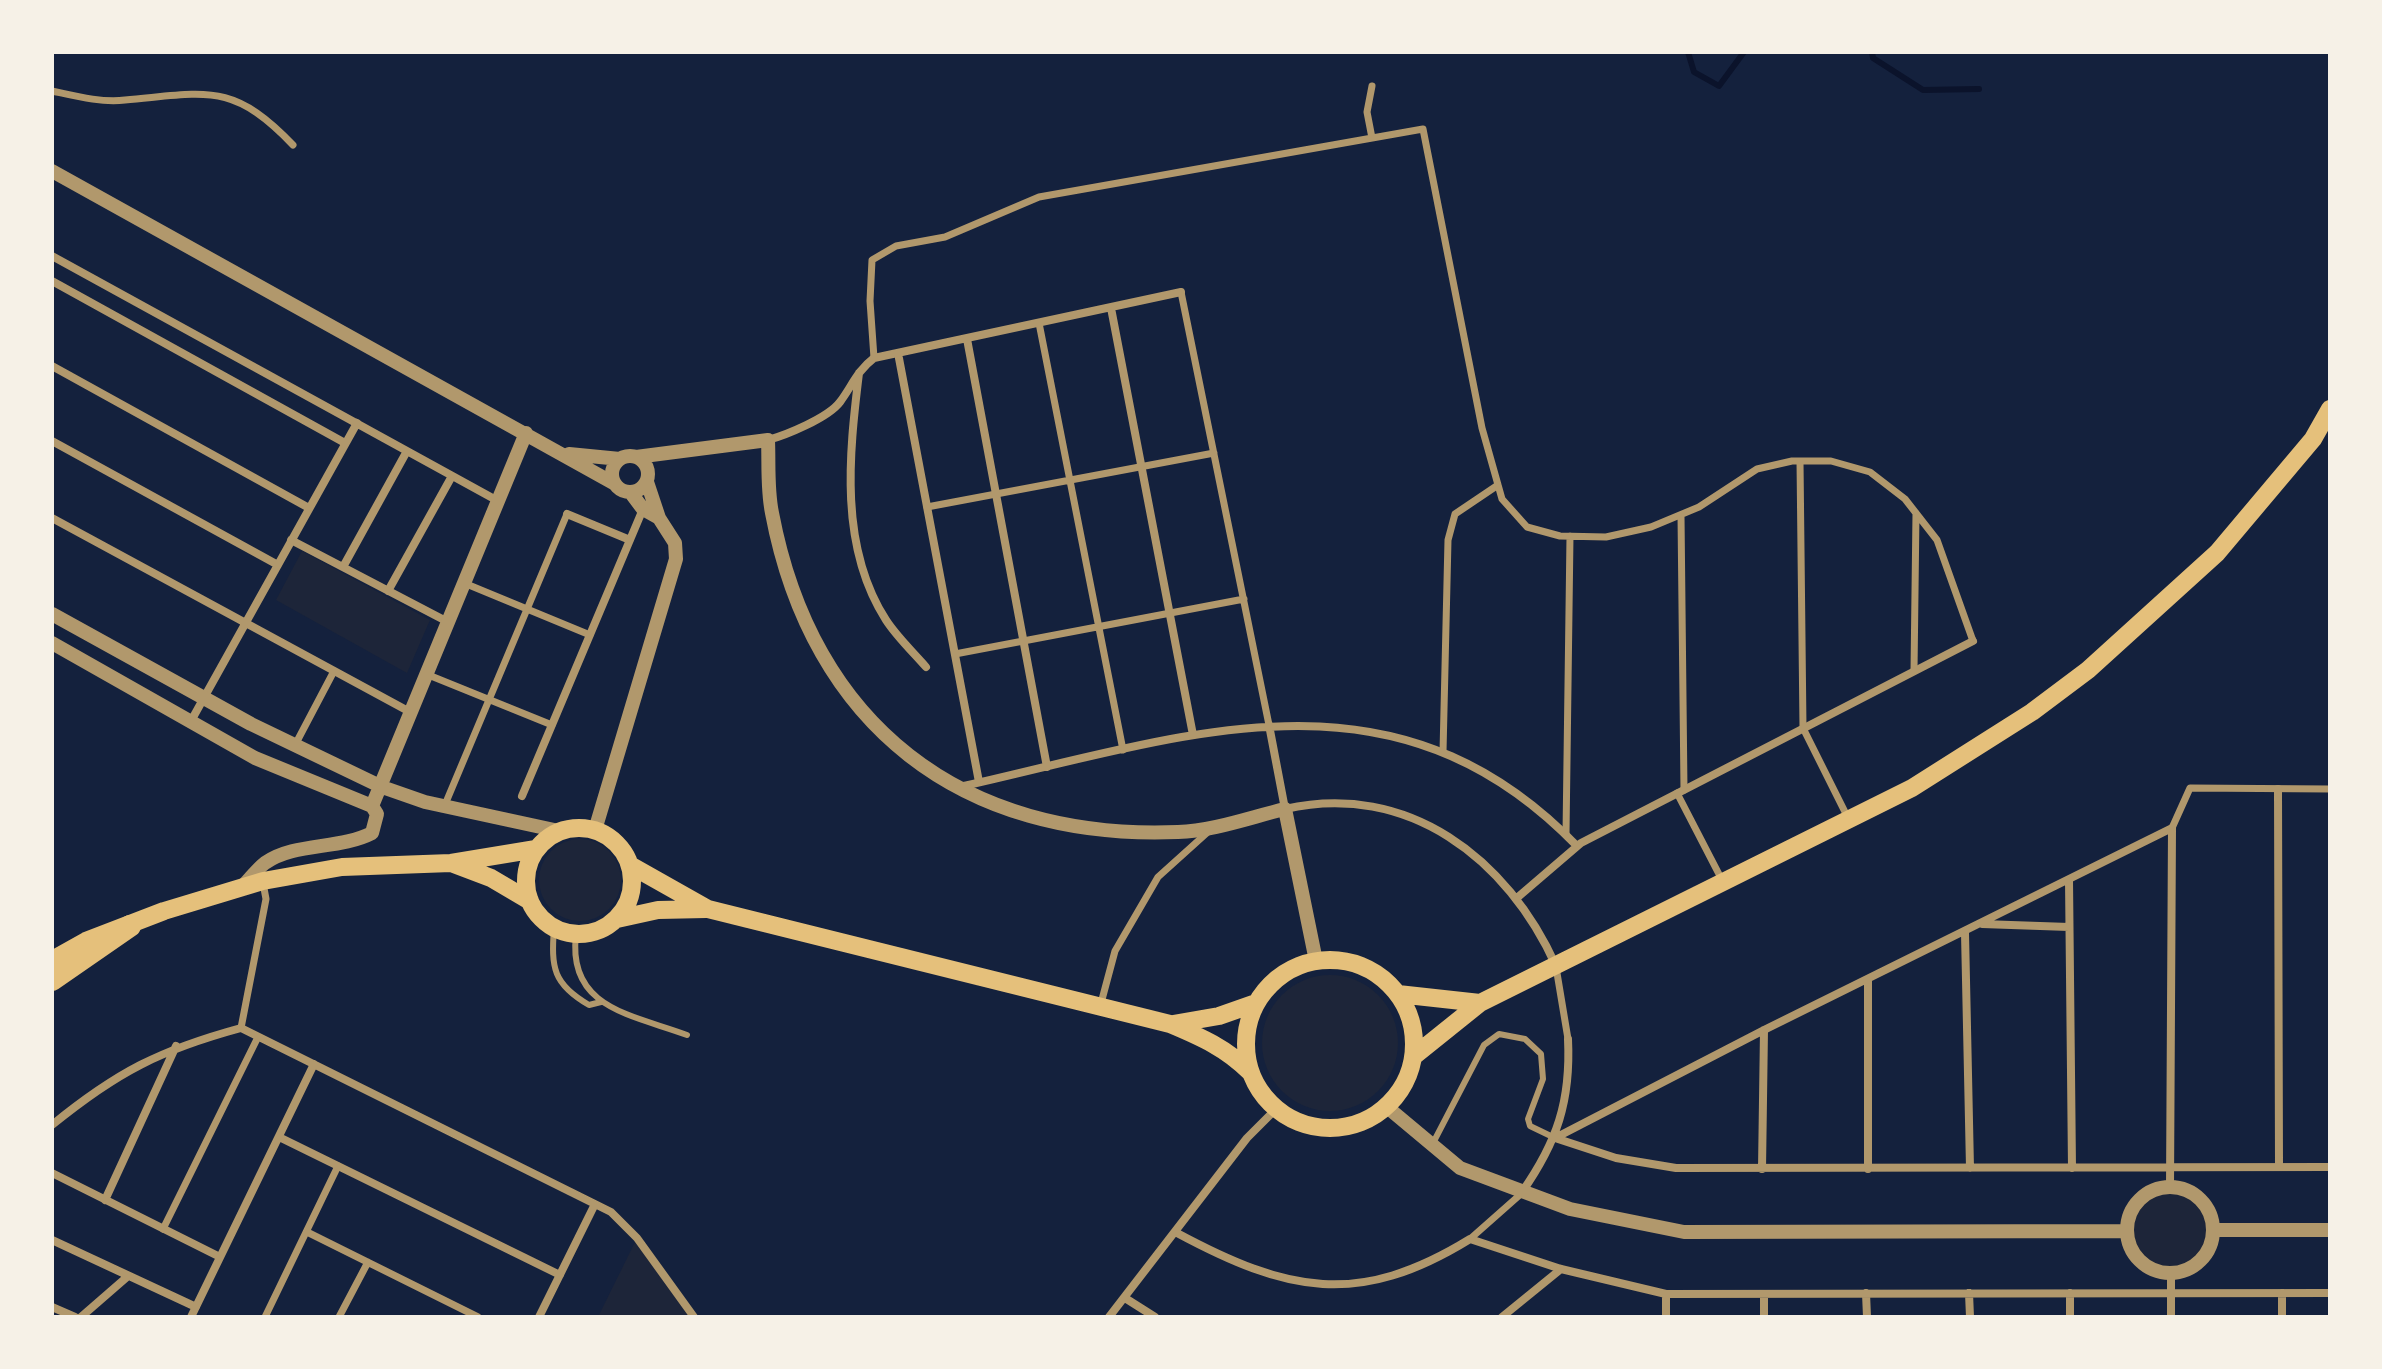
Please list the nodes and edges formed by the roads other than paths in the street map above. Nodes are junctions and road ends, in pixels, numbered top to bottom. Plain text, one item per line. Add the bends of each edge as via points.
1 (1372, 86) dead end
2 (52, 91) edge
3 (1372, 138) junction
4 (293, 145) dead end
5 (52, 171) edge
6 (52, 256) edge
7 (52, 281) edge
8 (1181, 292) joint
9 (1111, 308) junction
10 (1039, 323) junction
11 (967, 339) junction
12 (898, 353) junction
13 (874, 358) junction
14 (52, 366) edge
15 (860, 368) junction
16 (2330, 409) edge
17 (357, 423) junction
18 (526, 433) junction
19 (768, 440) junction
20 (52, 441) edge
21 (345, 443) junction
22 (407, 451) junction
23 (560, 452) junction
24 (677, 453) junction
25 (1214, 453) junction
26 (636, 457) junction
27 (620, 459) junction
28 (1800, 461) junction
29 (1141, 467) junction
30 (452, 476) junction
31 (648, 479) junction
32 (1070, 480) junction
33 (615, 484) junction
34 (1498, 485) junction
35 (631, 493) junction
36 (996, 494) junction
37 (498, 501) junction
38 (927, 507) junction
39 (309, 508) junction
40 (643, 509) junction
41 (1916, 513) junction
42 (567, 514) joint
43 (1681, 515) junction
44 (52, 518) edge
45 (659, 518) junction
46 (1570, 536) junction
47 (291, 540) junction
48 (630, 540) junction
49 (278, 565) junction
50 (343, 567) junction
51 (464, 583) junction
52 (388, 591) junction
53 (1244, 599) junction
54 (527, 609) junction
55 (1170, 613) junction
56 (52, 614) edge
57 (448, 622) junction
58 (245, 623) junction
59 (1099, 627) junction
60 (590, 635) junction
61 (1023, 641) junction
62 (1973, 641) joint
63 (52, 643) edge
64 (955, 654) junction
65 (926, 667) dead end
66 (334, 671) junction
67 (1914, 671) junction
68 (426, 674) junction
69 (204, 697) junction
70 (489, 700) junction
71 (410, 712) junction
72 (191, 721) junction
73 (552, 725) junction
74 (1269, 725) junction
75 (1803, 728) junction
76 (1193, 735) junction
77 (294, 747) junction
78 (1123, 750) junction
79 (1443, 752) junction
80 (1047, 767) junction
81 (979, 782) junction
82 (380, 786) junction
83 (957, 787) junction
84 (2278, 789) junction
85 (2330, 789) edge
86 (1680, 792) junction
87 (522, 796) dead end
88 (372, 806) junction
89 (444, 807) junction
90 (1285, 809) junction
91 (1849, 821) junction
92 (1216, 825) junction
93 (2172, 828) junction
94 (595, 830) junction
95 (559, 831) junction
96 (1566, 834) junction
97 (1577, 846) junction
98 (536, 849) junction
99 (451, 863) junction
100 (630, 865) junction
101 (2069, 880) junction
102 (263, 881) junction
103 (1724, 884) junction
104 (243, 886) junction
105 (1518, 897) junction
106 (530, 901) junction
107 (708, 909) junction
108 (617, 919) junction
109 (1981, 924) junction
110 (130, 926) junction
111 (2069, 927) junction
112 (554, 928) junction
113 (1965, 933) junction
114 (576, 935) junction
115 (52, 960) edge
116 (1316, 961) junction
117 (1556, 967) junction
118 (52, 980) edge
119 (1868, 981) junction
120 (1398, 994) junction
121 (601, 1002) junction
122 (1256, 1003) junction
123 (1480, 1003) junction
124 (1100, 1007) junction
125 (1170, 1024) junction
126 (241, 1028) junction
127 (1764, 1030) junction
128 (687, 1035) dead end
129 (258, 1037) junction
130 (1568, 1039) joint
131 (176, 1046) junction
132 (1414, 1056) junction
133 (314, 1064) junction
134 (1250, 1072) junction
135 (1387, 1107) junction
136 (1276, 1109) junction
137 (52, 1125) edge
138 (279, 1137) junction
139 (1555, 1138) junction
140 (1431, 1146) junction
141 (338, 1166) junction
142 (2279, 1167) junction
143 (2330, 1167) edge
144 (1970, 1168) junction
145 (2072, 1168) junction
146 (2171, 1168) junction
147 (1762, 1169) junction
148 (1868, 1169) junction
149 (52, 1173) edge
150 (2170, 1187) junction
151 (1522, 1193) junction
152 (105, 1200) junction
153 (595, 1204) junction
154 (163, 1229) junction
155 (2214, 1230) junction
156 (2330, 1230) edge
157 (2127, 1231) junction
158 (307, 1232) junction
159 (1177, 1233) junction
160 (1470, 1239) junction
161 (52, 1240) edge
162 (220, 1257) junction
163 (368, 1262) junction
164 (1561, 1269) junction
165 (2171, 1274) junction
166 (560, 1275) junction
167 (127, 1277) junction
168 (1866, 1293) junction
169 (1969, 1293) junction
170 (2070, 1293) junction
171 (2282, 1293) junction
172 (2330, 1293) edge
173 (1666, 1294) junction
174 (1764, 1294) junction
175 (2171, 1294) junction
176 (1125, 1298) junction
177 (52, 1307) edge
178 (196, 1307) junction
179 (75, 1317) edge
180 (81, 1317) edge
181 (191, 1317) edge
182 (265, 1317) edge
183 (339, 1317) edge
184 (478, 1317) edge
185 (539, 1317) edge
186 (694, 1317) edge
187 (1109, 1317) edge
188 (1155, 1317) edge
189 (1502, 1317) edge
190 (1666, 1317) edge
191 (1764, 1317) edge
192 (1867, 1317) edge
193 (1970, 1317) edge
194 (2070, 1317) edge
195 (2171, 1317) edge
196 (2282, 1317) edge

1 - 3 street via 1367,112
2 - 4 street via 122,101 204,93 239,100 267,118
3 - 13 street via 1039,197 945,237 896,246 872,260
3 - 34 street via 1423,129
5 - 18 street
6 - 17 street
7 - 21 street
8 - 9 street
8 - 25 street
9 - 10 street
9 - 29 street
10 - 11 street
10 - 32 street
11 - 12 street
11 - 36 street
12 - 13 street
12 - 38 street
13 - 15 street
14 - 39 street
15 - 19 street via 838,406
15 - 65 street via 849,475 861,566 886,619
16 - 91 main road via 2313,439 2217,553 2088,670 1976,751
17 - 21 street
17 - 22 street
18 - 23 street
18 - 37 street
19 - 24 street
19 - 83 street via 771,509 786,574 808,631 835,678 872,724
20 - 49 street
21 - 39 street
22 - 30 street
22 - 50 street
23 - 27 street
23 - 33 street
24 - 26 street
24 - 31 street
25 - 29 street
25 - 53 street
26 - 27 street
26 - 31 street via 646,464
27 - 33 street via 613,468
28 - 41 street via 1831,461 1870,472
28 - 43 street via 1757,469
28 - 75 street
29 - 32 street
29 - 55 street
30 - 37 street
30 - 52 street
31 - 35 street
31 - 45 street
32 - 36 street
32 - 59 street
33 - 35 street
34 - 46 street via 1502,499 1527,527
34 - 79 street via 1455,514 1448,540
35 - 40 street
36 - 38 street
36 - 61 street
37 - 51 street
38 - 64 street
39 - 47 street
40 - 45 street
40 - 48 street
41 - 62 street via 1937,540
41 - 67 street
42 - 48 street
42 - 54 street
43 - 46 street via 1606,537
43 - 86 street
44 - 58 street
45 - 94 street via 675,543 676,559
46 - 96 street
47 - 49 street
47 - 50 street
48 - 60 street
49 - 58 street
50 - 52 street
51 - 54 street
51 - 57 street
52 - 57 street
53 - 55 street
53 - 74 street
54 - 60 street
54 - 70 street
55 - 59 street
55 - 76 street
56 - 69 street
57 - 68 street
58 - 66 street
58 - 69 street
59 - 61 street
59 - 78 street
60 - 73 street
61 - 64 street
61 - 80 street
62 - 67 street
63 - 72 street
64 - 81 street
66 - 71 street
66 - 77 street
67 - 75 street
68 - 70 street
68 - 71 street
69 - 72 street
69 - 77 street
70 - 73 street
70 - 89 street
71 - 82 street
72 - 88 street via 255,758
73 - 87 street
74 - 76 street
74 - 79 street via 1385,734
74 - 90 street
75 - 86 street
75 - 91 street
76 - 78 street
77 - 82 street
78 - 80 street
79 - 96 street via 1515,789
80 - 81 street
81 - 83 street
82 - 88 street
82 - 89 street
83 - 92 street via 1025,816 1082,829 1182,832
84 - 85 street
84 - 93 street via 2190,788
84 - 142 street
86 - 97 street
86 - 103 street
88 - 104 street via 377,814 372,833 352,843 284,854 264,863
89 - 95 street
90 - 92 street
90 - 105 street via 1348,805 1405,817 1440,831 1488,864
90 - 116 street
91 - 103 main road
92 - 124 street via 1158,877 1115,951
93 - 101 street
93 - 146 street
94 - 95 main road
94 - 100 main road via 617,843
95 - 98 main road
96 - 97 street
97 - 105 street
98 - 99 main road
98 - 106 main road via 528,865
99 - 102 main road via 342,867
99 - 106 main road
100 - 107 main road
100 - 108 main road via 631,894
101 - 109 street
101 - 111 street
102 - 104 main road
102 - 126 street via 266,899
103 - 117 main road
104 - 110 main road
105 - 117 street
106 - 112 main road
107 - 108 main road via 658,910
107 - 124 main road
108 - 114 main road via 598,931
109 - 111 street
109 - 113 street
110 - 115 main road
110 - 118 highway
111 - 145 street
112 - 114 main road
112 - 121 lane via 557,979 589,1005
113 - 119 street
113 - 144 street
114 - 121 lane via 580,977
116 - 120 main road via 1362,966
116 - 122 main road via 1272,983
117 - 123 main road
117 - 130 street
119 - 127 street
119 - 148 street
120 - 123 main road
120 - 132 main road via 1409,1013
121 - 128 lane
122 - 125 main road
122 - 134 main road via 1248,1025
123 - 132 main road
124 - 125 main road
125 - 134 main road via 1231,1052
126 - 129 street
126 - 131 street
127 - 139 street
127 - 147 street
129 - 133 street
129 - 154 street
130 - 139 street via 1570,1072
131 - 137 street via 95,1090
131 - 152 street
132 - 135 main road via 1408,1077
133 - 138 street
133 - 153 street
134 - 136 main road
135 - 136 main road via 1356,1125 1328,1129 1300,1124
135 - 140 street
136 - 159 street via 1247,1138
138 - 141 street
138 - 162 street
139 - 140 lane via 1530,1126 1528,1119 1543,1079 1541,1054 1525,1039 1499,1034 1484,1045
139 - 147 street via 1616,1158 1676,1168
139 - 151 street
140 - 151 street via 1460,1168
141 - 158 street
141 - 166 street
142 - 143 street
142 - 146 street
144 - 145 street
144 - 148 street
145 - 146 street
146 - 150 street
147 - 148 street
149 - 152 street
150 - 155 street via 2196,1195
150 - 157 street via 2139,1201
151 - 157 street via 1570,1209 1684,1232
151 - 160 street
152 - 154 street
153 - 166 street
153 - 186 street via 623,1221
154 - 162 street
155 - 156 street
155 - 165 street via 2205,1256 2184,1272
157 - 165 street via 2140,1261
158 - 163 street
158 - 182 street
159 - 160 street via 1239,1266 1303,1283 1346,1284 1397,1275
159 - 176 street
160 - 164 street
161 - 167 street
162 - 178 street
163 - 183 street
163 - 184 street
164 - 173 street
164 - 189 street
165 - 175 street
166 - 185 street
167 - 178 street
167 - 180 street
168 - 169 street
168 - 174 street
168 - 192 street
169 - 170 street
169 - 193 street
170 - 175 street
170 - 194 street
171 - 172 street
171 - 175 street
171 - 196 street
173 - 174 street
173 - 190 street
174 - 191 street
175 - 195 street
176 - 187 street
176 - 188 street
177 - 179 street
178 - 181 street

